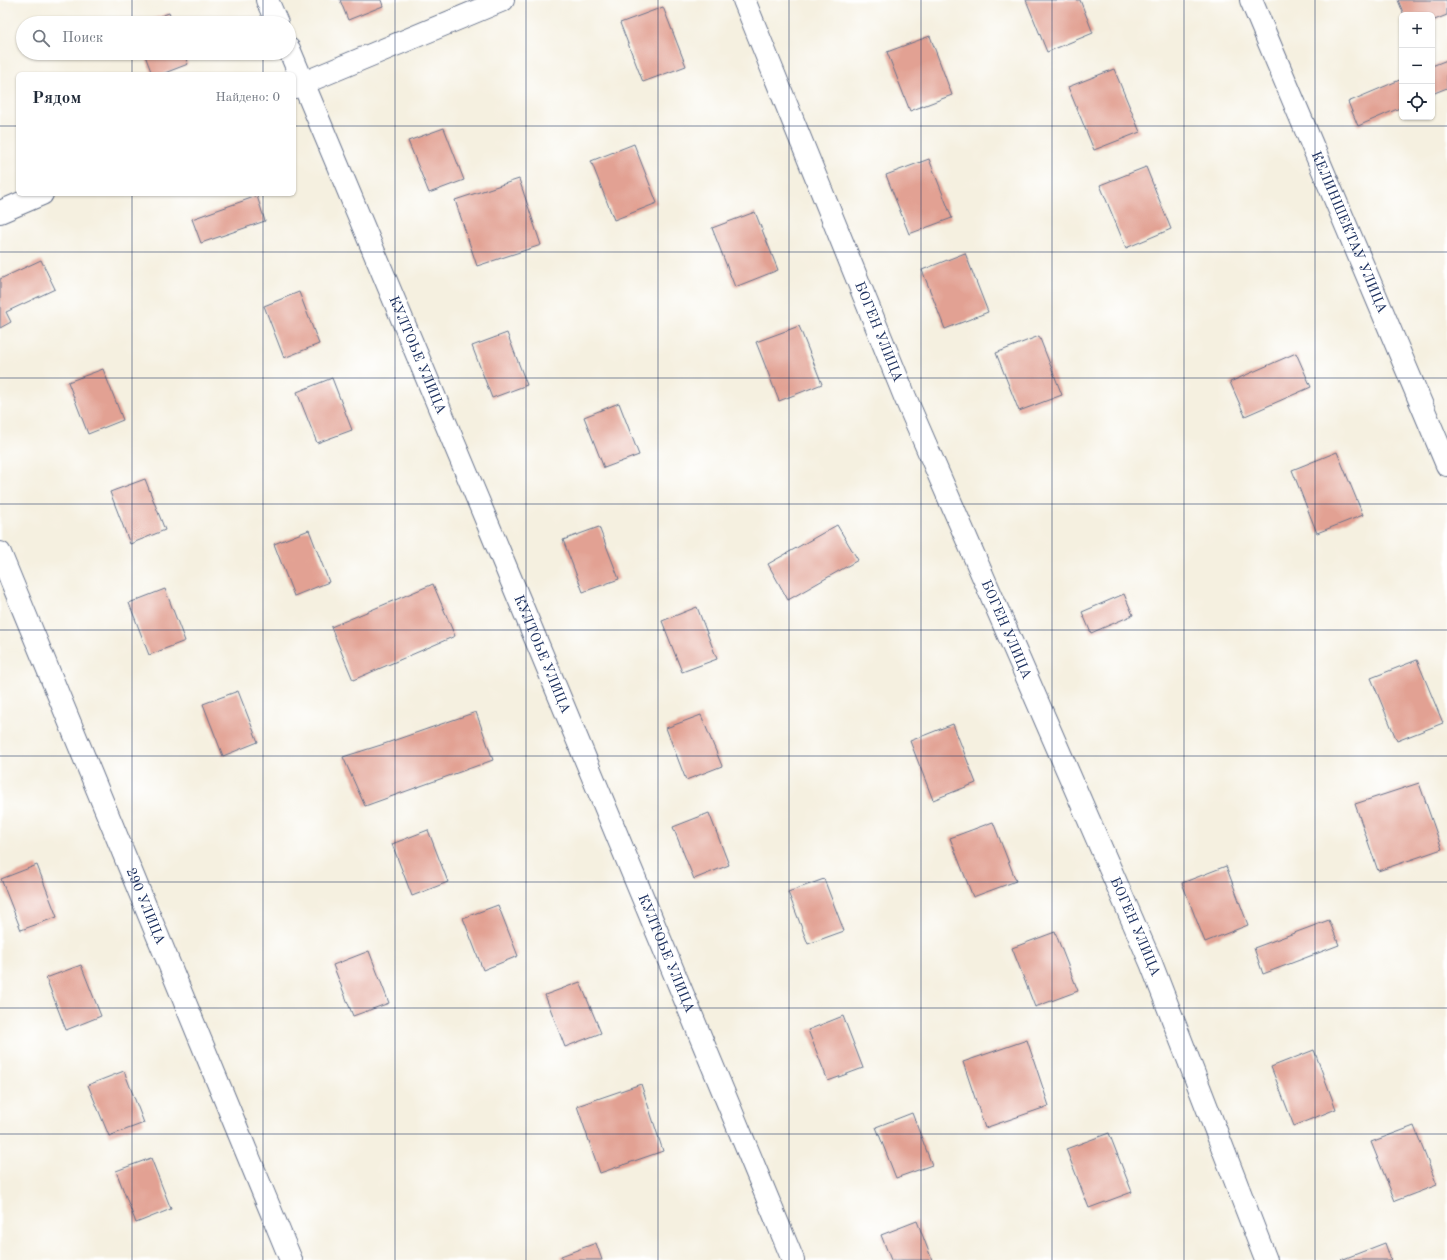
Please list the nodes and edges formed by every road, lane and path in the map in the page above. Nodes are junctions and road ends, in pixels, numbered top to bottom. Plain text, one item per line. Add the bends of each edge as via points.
1 (267, 0) edge
2 (503, 0) edge
3 (744, 0) edge
4 (1251, 0) edge
5 (274, 16) edge
6 (292, 60) edge
7 (295, 72) edge
8 (296, 74) edge
9 (299, 85) edge
10 (37, 196) edge
11 (0, 212) edge
12 (1447, 465) edge
13 (0, 553) edge
14 (291, 1260) edge
15 (793, 1260) edge
16 (1266, 1260) edge

1 - 5 street
2 - 9 street
3 - 16 street, БОГЕН УЛИЦА via 904,397 1151,963
4 - 12 street, КЕЛИНШЕКТАУ УЛИЦА
6 - 7 street, КУЛТОЬЕ УЛИЦА
8 - 9 street, КУЛТОЬЕ УЛИЦА
9 - 15 street, КУЛТОЬЕ УЛИЦА
10 - 11 street
13 - 14 street, 290 УЛИЦА

